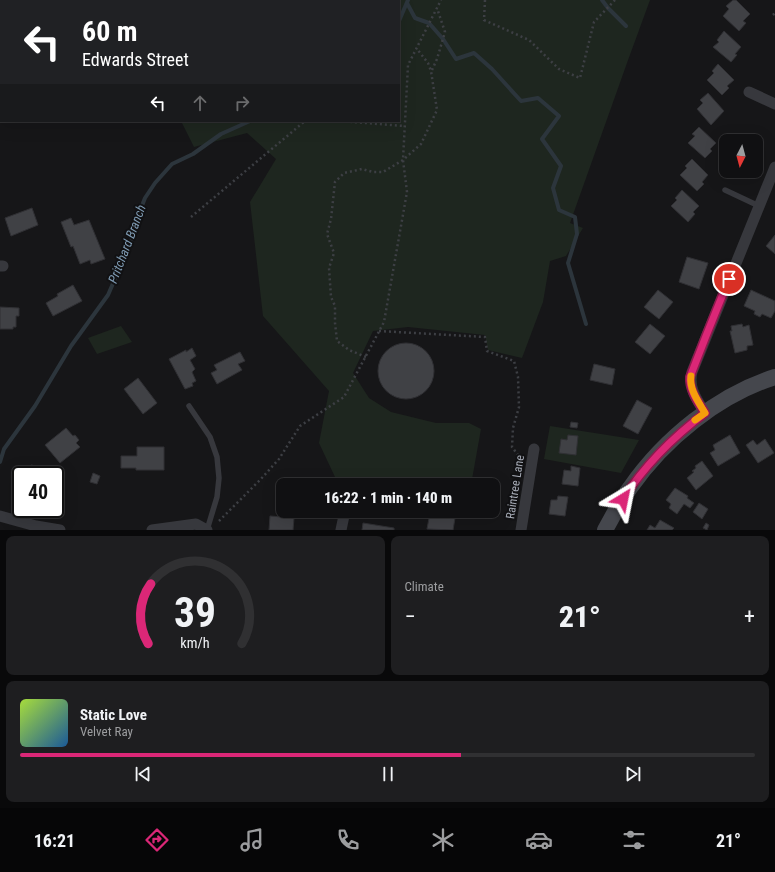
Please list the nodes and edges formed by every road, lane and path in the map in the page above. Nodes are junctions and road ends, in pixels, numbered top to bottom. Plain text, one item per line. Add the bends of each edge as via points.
1 (441, 0) edge
2 (485, 0) edge
3 (615, 0) edge
4 (437, 8) junction
5 (417, 48) junction
6 (431, 71) junction
7 (749, 92) dead end
8 (775, 104) edge
9 (304, 122) edge
10 (353, 122) edge
11 (404, 126) junction
12 (402, 160) junction
13 (775, 167) edge
14 (725, 190) dead end
15 (759, 206) junction
16 (191, 216) dead end
17 (379, 331) junction
18 (366, 357) junction
19 (775, 376) edge
20 (189, 406) dead end
21 (705, 413) junction
22 (534, 449) dead end
23 (530, 470) junction
24 (0, 516) edge
25 (344, 518) edge
26 (212, 528) edge
27 (60, 530) edge
28 (152, 530) edge
29 (341, 530) edge
30 (521, 530) edge
31 (605, 530) edge

1 - 4 path
2 - 3 path via 484,20 529,40 559,69 580,78 594,22
4 - 5 path
4 - 6 path via 445,32
5 - 6 path
5 - 11 path via 408,65
6 - 12 path via 437,110 421,144
7 - 8 street
9 - 16 path
10 - 11 path
11 - 12 path
12 - 17 path via 407,192 384,322
12 - 18 path via 384,172 362,169 344,173 335,182 327,234 334,253 329,268 337,341 349,350
13 - 15 street
14 - 15 lane
15 - 21 street via 692,372 692,389
17 - 18 path
17 - 23 path via 485,338 487,351 514,361 518,377 519,407 513,428 512,446
18 - 26 path via 344,397 300,426 279,459
19 - 21 street via 744,389
20 - 26 lane via 210,437 217,457 219,478
21 - 31 street via 680,432 645,468 616,509
22 - 23 street, Raintree Lane
23 - 30 street, Raintree Lane
24 - 27 street
25 - 29 street
26 - 28 street via 196,524

